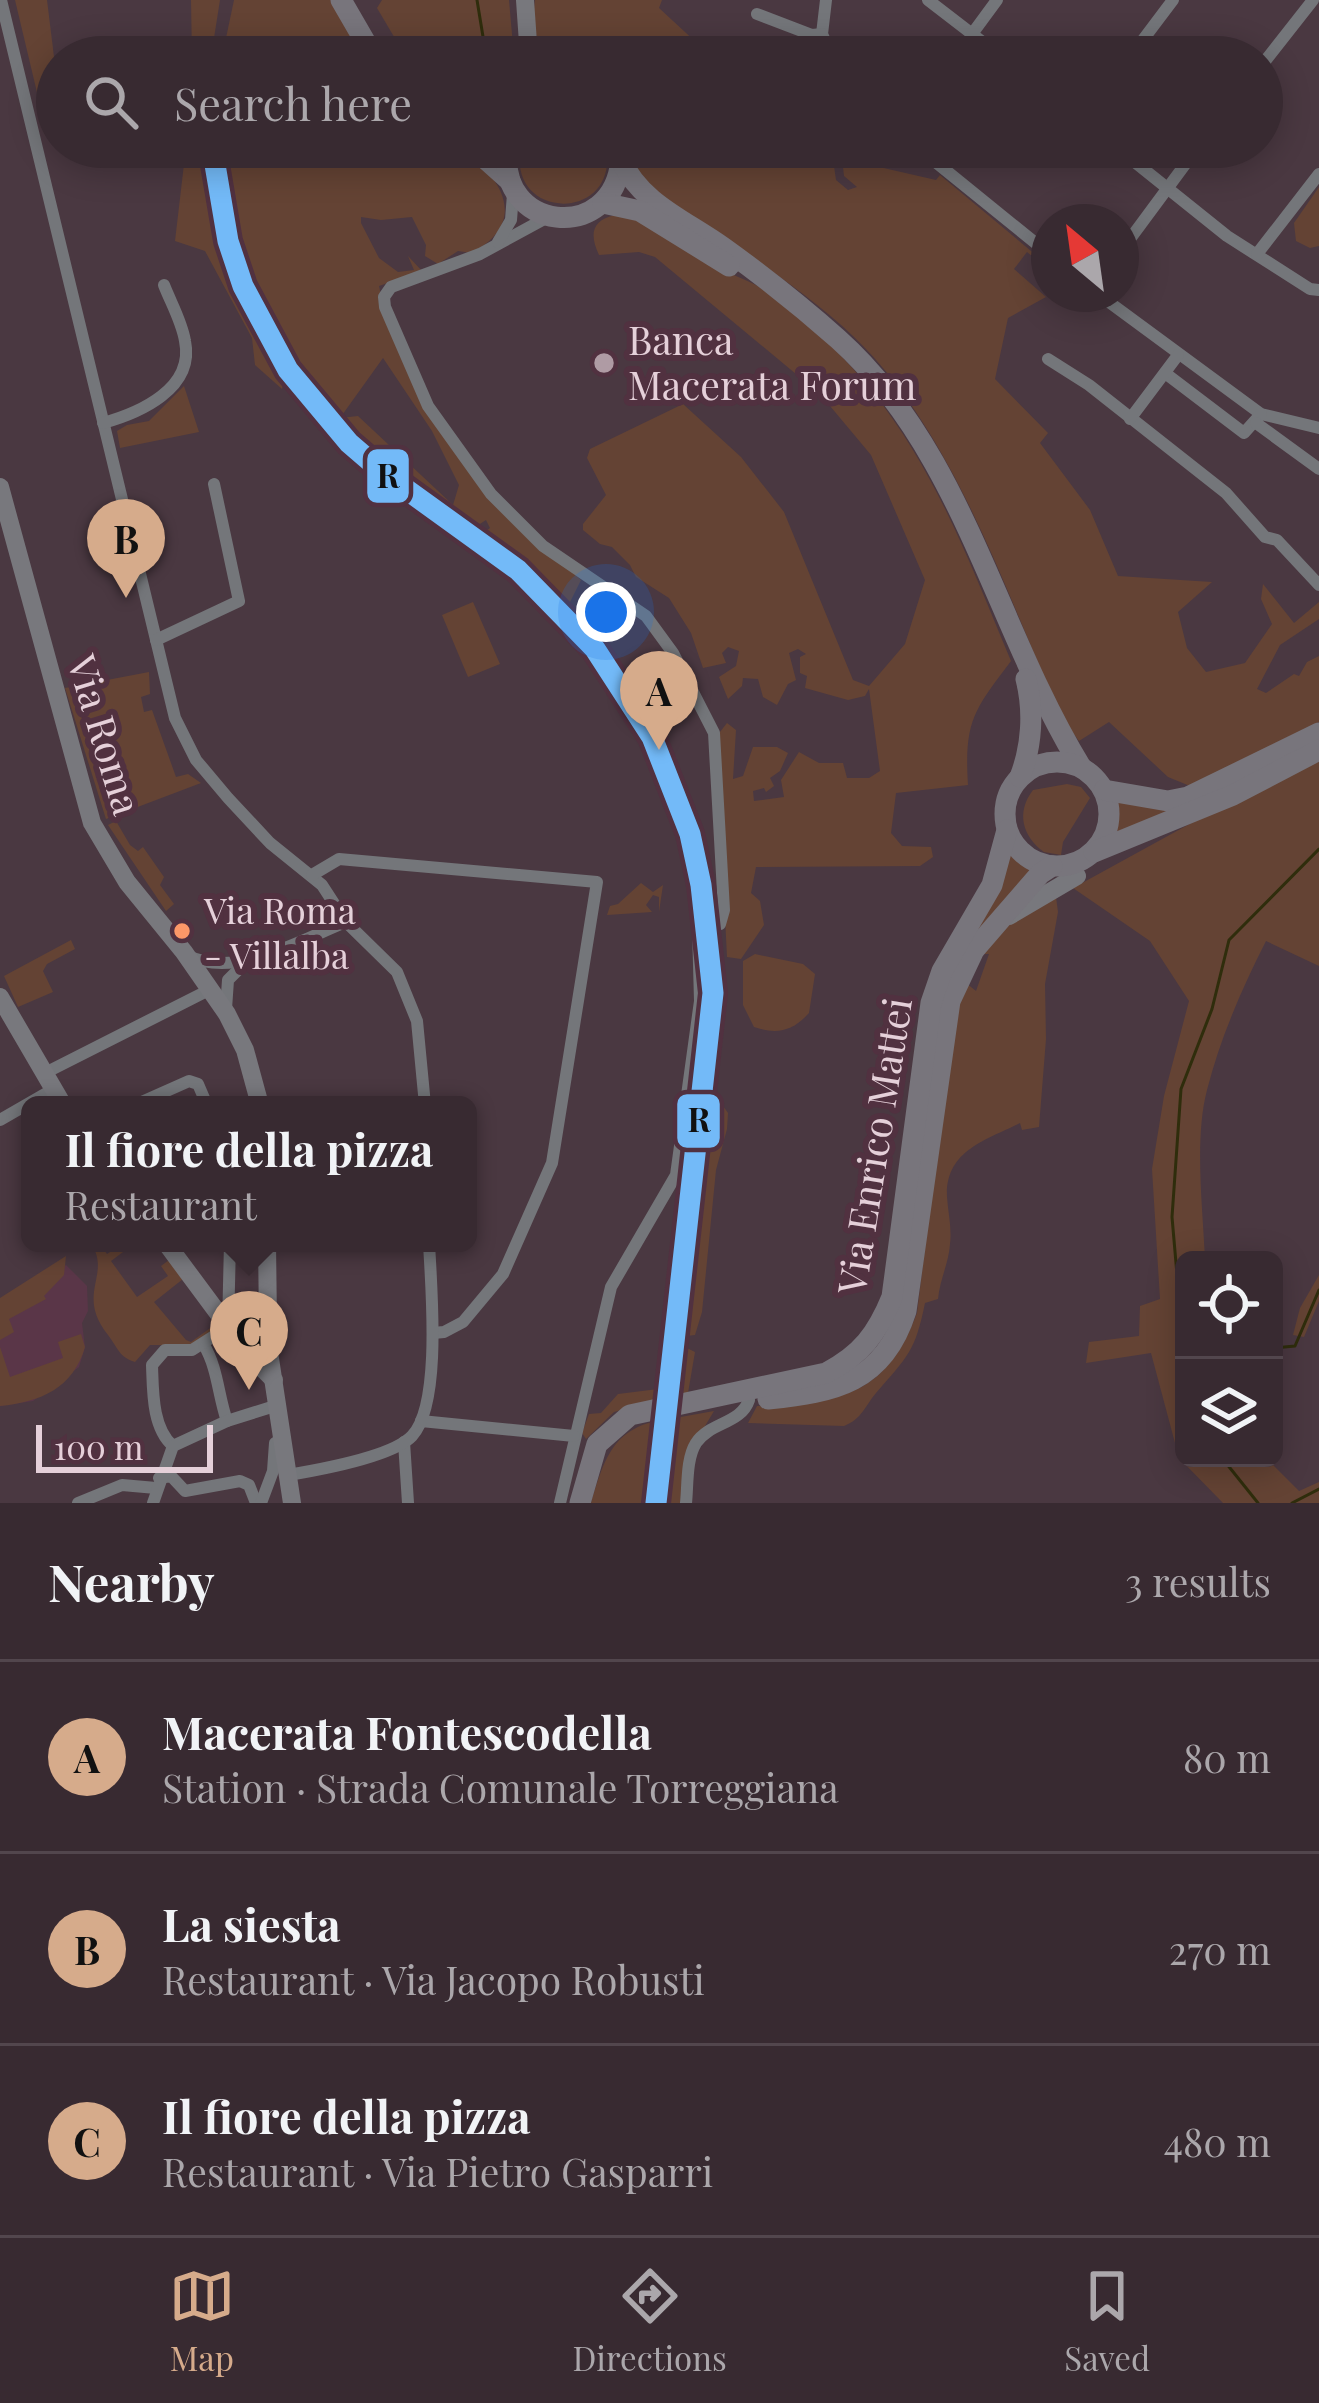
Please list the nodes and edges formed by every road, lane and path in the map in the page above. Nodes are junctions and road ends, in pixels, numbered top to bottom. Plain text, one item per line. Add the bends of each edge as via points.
1 (1, 0) edge
2 (341, 0) edge
3 (525, 0) edge
4 (826, 0) edge
5 (928, 0) edge
6 (997, 0) edge
7 (1173, 0) edge
8 (1313, 0) edge
9 (757, 14) dead end
10 (822, 34) joint
11 (971, 34) junction
12 (362, 36) edge
13 (528, 36) edge
14 (974, 36) edge
15 (1146, 36) edge
16 (1283, 38) edge
17 (36, 145) edge
18 (42, 168) edge
19 (494, 168) edge
20 (510, 168) edge
21 (619, 168) edge
22 (628, 168) edge
23 (943, 168) edge
24 (1142, 168) edge
25 (1182, 168) edge
26 (1319, 174) edge
27 (511, 184) junction
28 (1166, 188) junction
29 (603, 203) junction
30 (550, 217) junction
31 (1139, 226) edge
32 (1031, 239) edge
33 (493, 248) junction
34 (1257, 254) junction
35 (764, 280) junction
36 (164, 285) dead end
37 (1319, 290) edge
38 (1122, 312) edge
39 (1178, 355) junction
40 (1048, 359) dead end
41 (1165, 373) junction
42 (1130, 419) junction
43 (1258, 419) junction
44 (103, 423) junction
45 (1319, 428) edge
46 (1319, 470) edge
47 (214, 484) dead end
48 (0, 487) edge
49 (1319, 585) edge
50 (156, 640) junction
51 (1018, 649) junction
52 (1319, 733) edge
53 (1319, 750) edge
54 (1019, 778) junction
55 (1093, 778) junction
56 (1007, 830) junction
57 (1070, 868) junction
58 (312, 875) junction
59 (346, 922) junction
60 (187, 956) junction
61 (249, 960) junction
62 (211, 989) junction
63 (0, 997) edge
64 (227, 1014) junction
65 (52, 1090) edge
66 (155, 1096) edge
67 (204, 1096) edge
68 (258, 1096) edge
69 (424, 1096) edge
70 (173, 1252) edge
71 (231, 1252) edge
72 (267, 1252) edge
73 (430, 1252) edge
74 (268, 1323) junction
75 (235, 1332) junction
76 (434, 1333) junction
77 (204, 1345) junction
78 (267, 1349) junction
79 (274, 1381) junction
80 (749, 1400) junction
81 (274, 1406) junction
82 (227, 1420) junction
83 (421, 1421) junction
84 (574, 1436) junction
85 (404, 1442) junction
86 (173, 1446) junction
87 (288, 1475) junction
88 (158, 1483) junction
89 (78, 1503) edge
90 (154, 1503) edge
91 (259, 1503) edge
92 (292, 1503) edge
93 (408, 1503) edge
94 (560, 1503) edge
95 (583, 1503) edge
96 (686, 1503) edge

1 - 17 street
2 - 12 main road
3 - 13 main road
4 - 10 street
5 - 11 street
6 - 11 street
7 - 15 street
8 - 16 street
9 - 10 street
11 - 14 street
18 - 44 street
19 - 27 main road
20 - 27 main road
21 - 29 main road
22 - 35 main road via 641,193
23 - 32 street
24 - 28 street
25 - 28 street
26 - 34 street
27 - 30 main road
27 - 33 street via 511,220
28 - 31 street
28 - 34 street
29 - 30 main road via 577,217
29 - 35 main road via 640,211
30 - 33 street
33 - 84 street via 391,287 384,297 428,406 490,494 543,546 646,616 715,733 724,910 720,924 698,928 700,1001 676,1175 610,1287
34 - 37 street
35 - 51 main road via 841,341 913,428
36 - 44 street via 187,354 178,377 149,406
38 - 39 street
39 - 41 street
39 - 43 street
40 - 42 street
41 - 42 street
41 - 43 street via 1244,433
42 - 49 street via 1226,493
43 - 45 street
43 - 46 street
44 - 50 street
47 - 50 street via 239,601
48 - 60 main road, Via Roma via 84,804 111,858
50 - 58 street via 175,718 196,760 258,832
51 - 54 main road via 1031,718
51 - 55 main road
52 - 55 main road via 1168,801
53 - 57 main road, Via Enrico Mattei
54 - 55 main road via 1050,762
54 - 56 main road via 1008,798
55 - 57 main road via 1109,824
56 - 57 main road via 1025,856
56 - 95 main road, Via Enrico Mattei via 992,885 931,1003 892,1297 879,1326 854,1358 826,1372 630,1415 597,1444
57 - 80 main road, Via Enrico Mattei via 1040,874 974,950 950,1000 906,1311 895,1340 870,1370 838,1388
58 - 59 street
58 - 76 street via 339,859 597,882 552,1163 503,1274 463,1322
59 - 61 street
59 - 69 street via 388,959 408,996
60 - 61 street
60 - 62 main road, Via Roma
61 - 64 street via 228,980
62 - 64 main road, Via Roma
62 - 65 street
63 - 65 main road
64 - 68 main road, Via Roma
66 - 67 street via 189,1081
70 - 75 main road
71 - 75 street
72 - 74 main road
73 - 76 street
74 - 75 main road via 255,1334
74 - 78 main road
75 - 77 street
75 - 78 main road
75 - 79 main road
76 - 83 street
77 - 82 street
77 - 86 street via 165,1350 152,1365 163,1438
78 - 79 main road
79 - 81 main road
80 - 95 main road, Via Enrico Mattei via 626,1426 601,1456
80 - 96 street via 742,1414 697,1442
81 - 82 street
81 - 87 main road
81 - 91 street via 276,1455
82 - 86 street
83 - 84 street
83 - 85 street
84 - 94 street
85 - 87 street
85 - 93 street
86 - 88 street
87 - 92 main road
88 - 89 street via 122,1485
88 - 90 street
88 - 91 street via 171,1476 185,1491 240,1481

